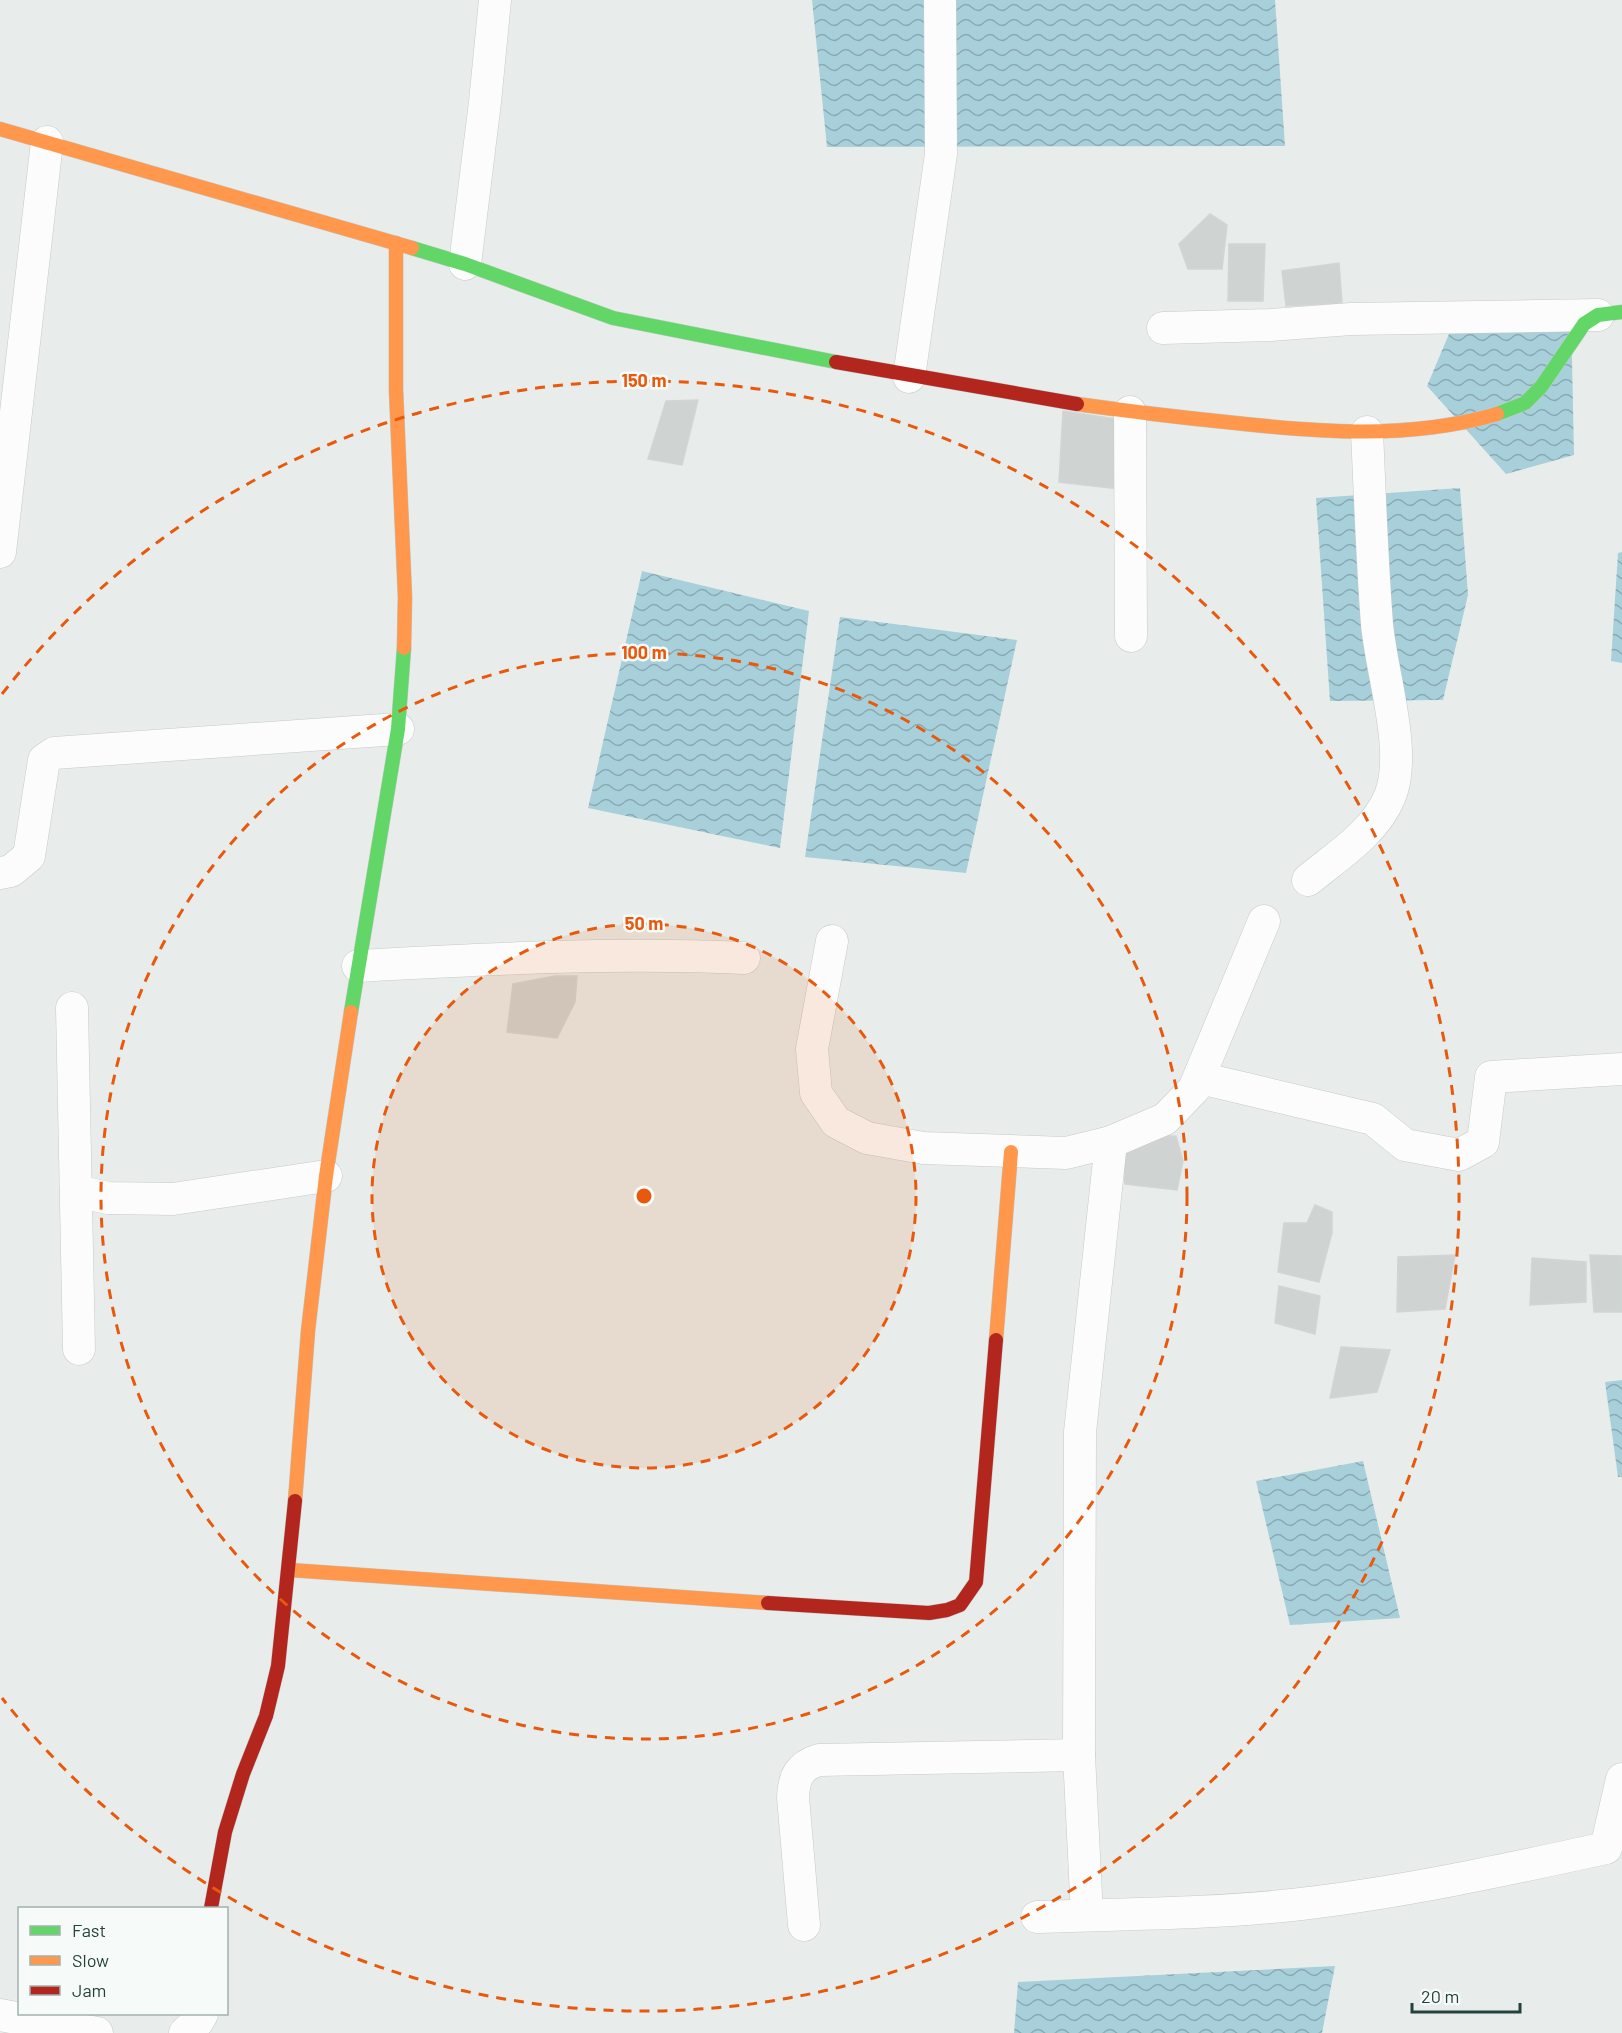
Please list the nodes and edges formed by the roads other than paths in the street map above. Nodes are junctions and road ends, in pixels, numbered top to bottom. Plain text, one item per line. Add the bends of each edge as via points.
1 (495, 0) edge
2 (940, 0) edge
3 (0, 129) edge
4 (47, 142) junction
5 (396, 243) junction
6 (465, 264) junction
7 (1610, 314) edge
8 (1163, 328) dead end
9 (909, 377) junction
10 (1130, 412) junction
11 (1367, 432) junction
12 (0, 552) edge
13 (1131, 636) dead end
14 (398, 729) junction
15 (0, 873) edge
16 (1308, 880) dead end
17 (1264, 921) dead end
18 (832, 941) dead end
19 (744, 958) dead end
20 (358, 966) junction
21 (72, 1008) dead end
22 (1622, 1069) edge
23 (1200, 1078) junction
24 (1111, 1142) junction
25 (1011, 1152) junction
26 (326, 1176) junction
27 (76, 1191) junction
28 (79, 1349) dead end
29 (290, 1570) junction
30 (1079, 1755) junction
31 (1622, 1779) edge
32 (211, 1907) edge
33 (1086, 1915) junction
34 (1037, 1917) dead end
35 (804, 1925) dead end
36 (0, 2015) edge
37 (201, 2015) edge
38 (97, 2033) edge
39 (185, 2033) edge

1 - 6 street
2 - 9 street via 941,154
3 - 4 street
4 - 5 street
4 - 12 street
5 - 6 street
5 - 14 street via 396,390 405,597
6 - 9 street via 613,318
7 - 8 street via 1351,319
7 - 11 street via 1584,324 1541,387 1525,402 1495,415 1437,426
9 - 10 street
10 - 11 street via 1306,431
10 - 13 street
11 - 16 street via 1377,627 1395,768 1391,795 1376,823
14 - 15 street via 54,753 44,760 29,856 11,871
14 - 20 street
17 - 23 street
18 - 25 street via 812,1048 816,1093 836,1122 867,1138 923,1148
19 - 20 street via 552,956
20 - 26 street
21 - 27 street
22 - 23 street via 1491,1077 1483,1142 1459,1155 1406,1145 1374,1119
23 - 24 street via 1165,1119
24 - 25 street via 1066,1153
24 - 30 street via 1080,1432
25 - 29 street via 976,1582 969,1599 956,1608 919,1614
26 - 27 street via 173,1199 108,1198
26 - 29 street via 308,1331
27 - 28 street
29 - 32 street via 278,1666 266,1716 225,1832
30 - 33 street
30 - 35 street via 810,1762 799,1770 793,1797
31 - 33 street via 1606,1848 1476,1876 1301,1904
33 - 34 street
36 - 38 street
37 - 39 street

